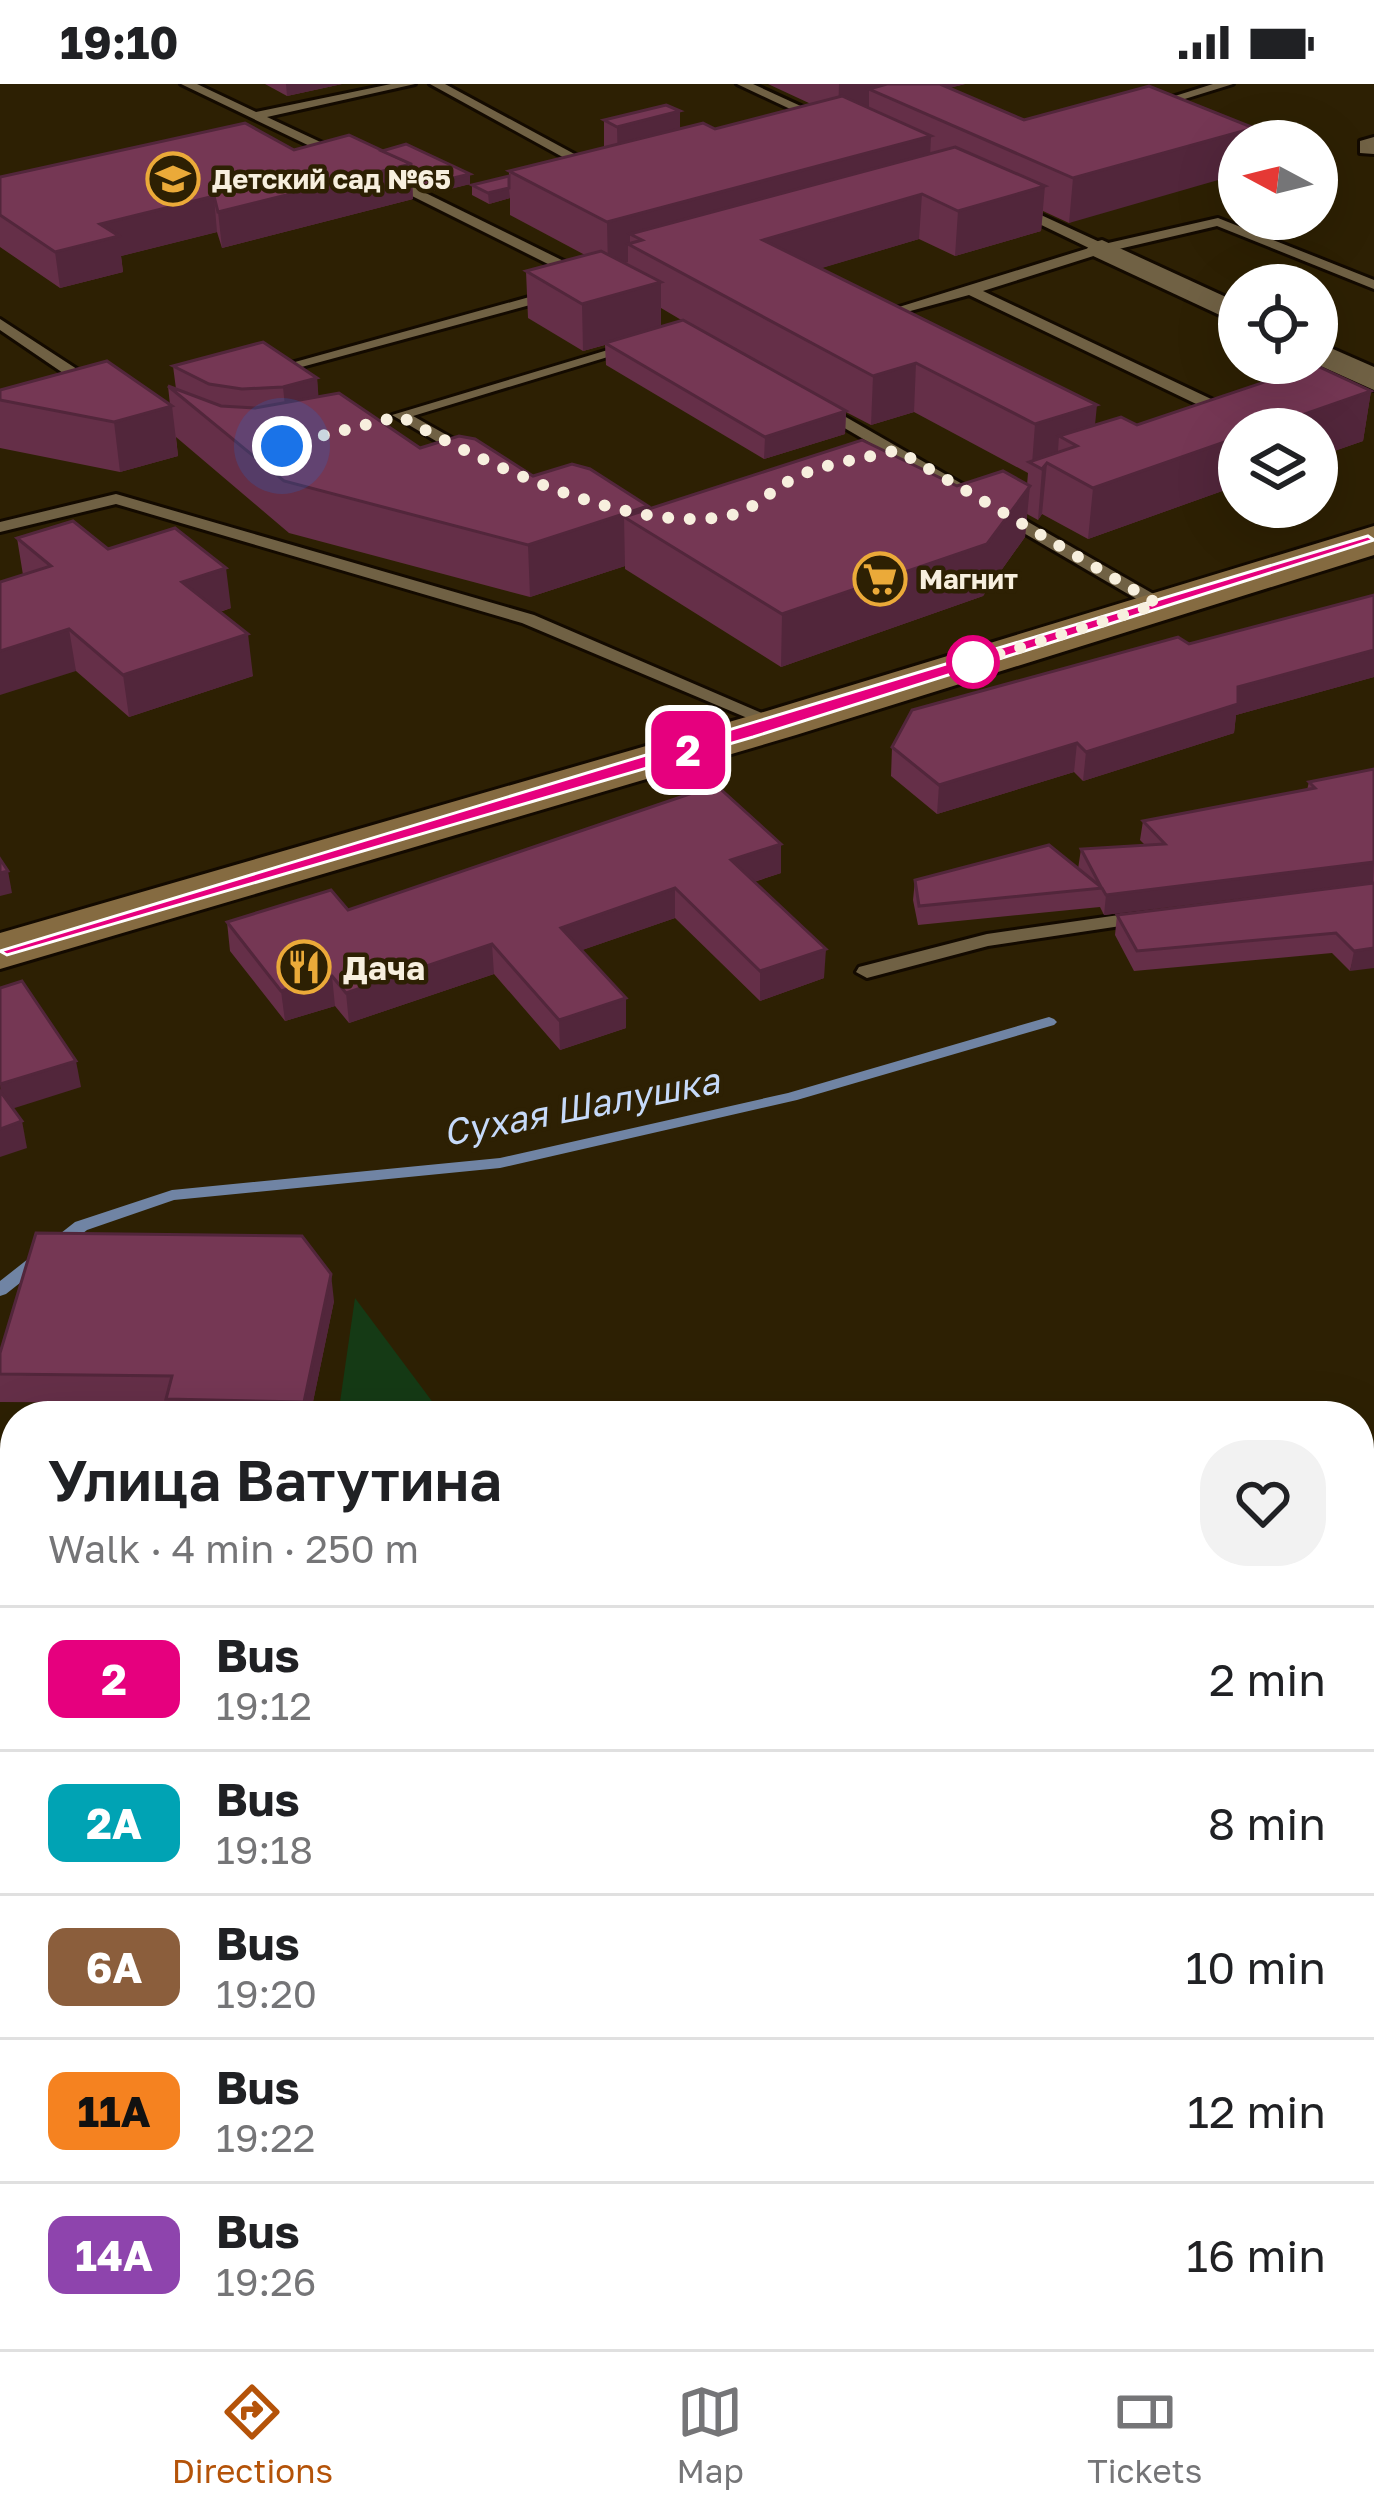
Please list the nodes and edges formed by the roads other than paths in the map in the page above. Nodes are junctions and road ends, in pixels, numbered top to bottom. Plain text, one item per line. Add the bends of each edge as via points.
1 (409, 84) edge
2 (436, 84) edge
3 (743, 84) edge
4 (1226, 84) edge
5 (194, 85) edge
6 (1124, 113) edge
7 (254, 116) junction
8 (812, 130) edge
9 (592, 184) edge
10 (1000, 200) edge
11 (490, 212) edge
12 (470, 217) junction
13 (1102, 249) junction
14 (1374, 285) edge
15 (970, 290) junction
16 (1218, 305) edge
17 (0, 323) edge
18 (663, 338) edge
19 (898, 338) edge
20 (1338, 362) edge
21 (258, 374) edge
22 (1374, 380) edge
23 (98, 389) edge
24 (800, 396) edge
25 (1196, 431) edge
26 (897, 450) junction
27 (877, 455) edge
28 (484, 462) edge
29 (1004, 493) edge
30 (982, 500) junction
31 (0, 528) edge
32 (1374, 540) edge
33 (1158, 604) junction
34 (778, 724) junction
35 (1177, 914) edge
36 (0, 951) edge
37 (867, 972) dead end

1 - 7 lane
2 - 9 lane via 613,179
3 - 8 lane via 834,124
4 - 6 lane
5 - 7 lane
7 - 12 lane
10 - 13 lane
11 - 12 lane
12 - 21 lane via 595,283
13 - 14 lane via 1218,222
13 - 15 lane
13 - 16 street
15 - 19 lane via 874,320
15 - 25 lane via 1227,418
17 - 23 lane
18 - 28 lane via 391,418
20 - 22 street
24 - 26 lane
26 - 27 lane
26 - 30 lane
29 - 30 lane
30 - 33 lane
31 - 34 lane via 116,499 528,619
32 - 33 main road
33 - 34 main road
34 - 36 main road
35 - 37 lane via 987,940

